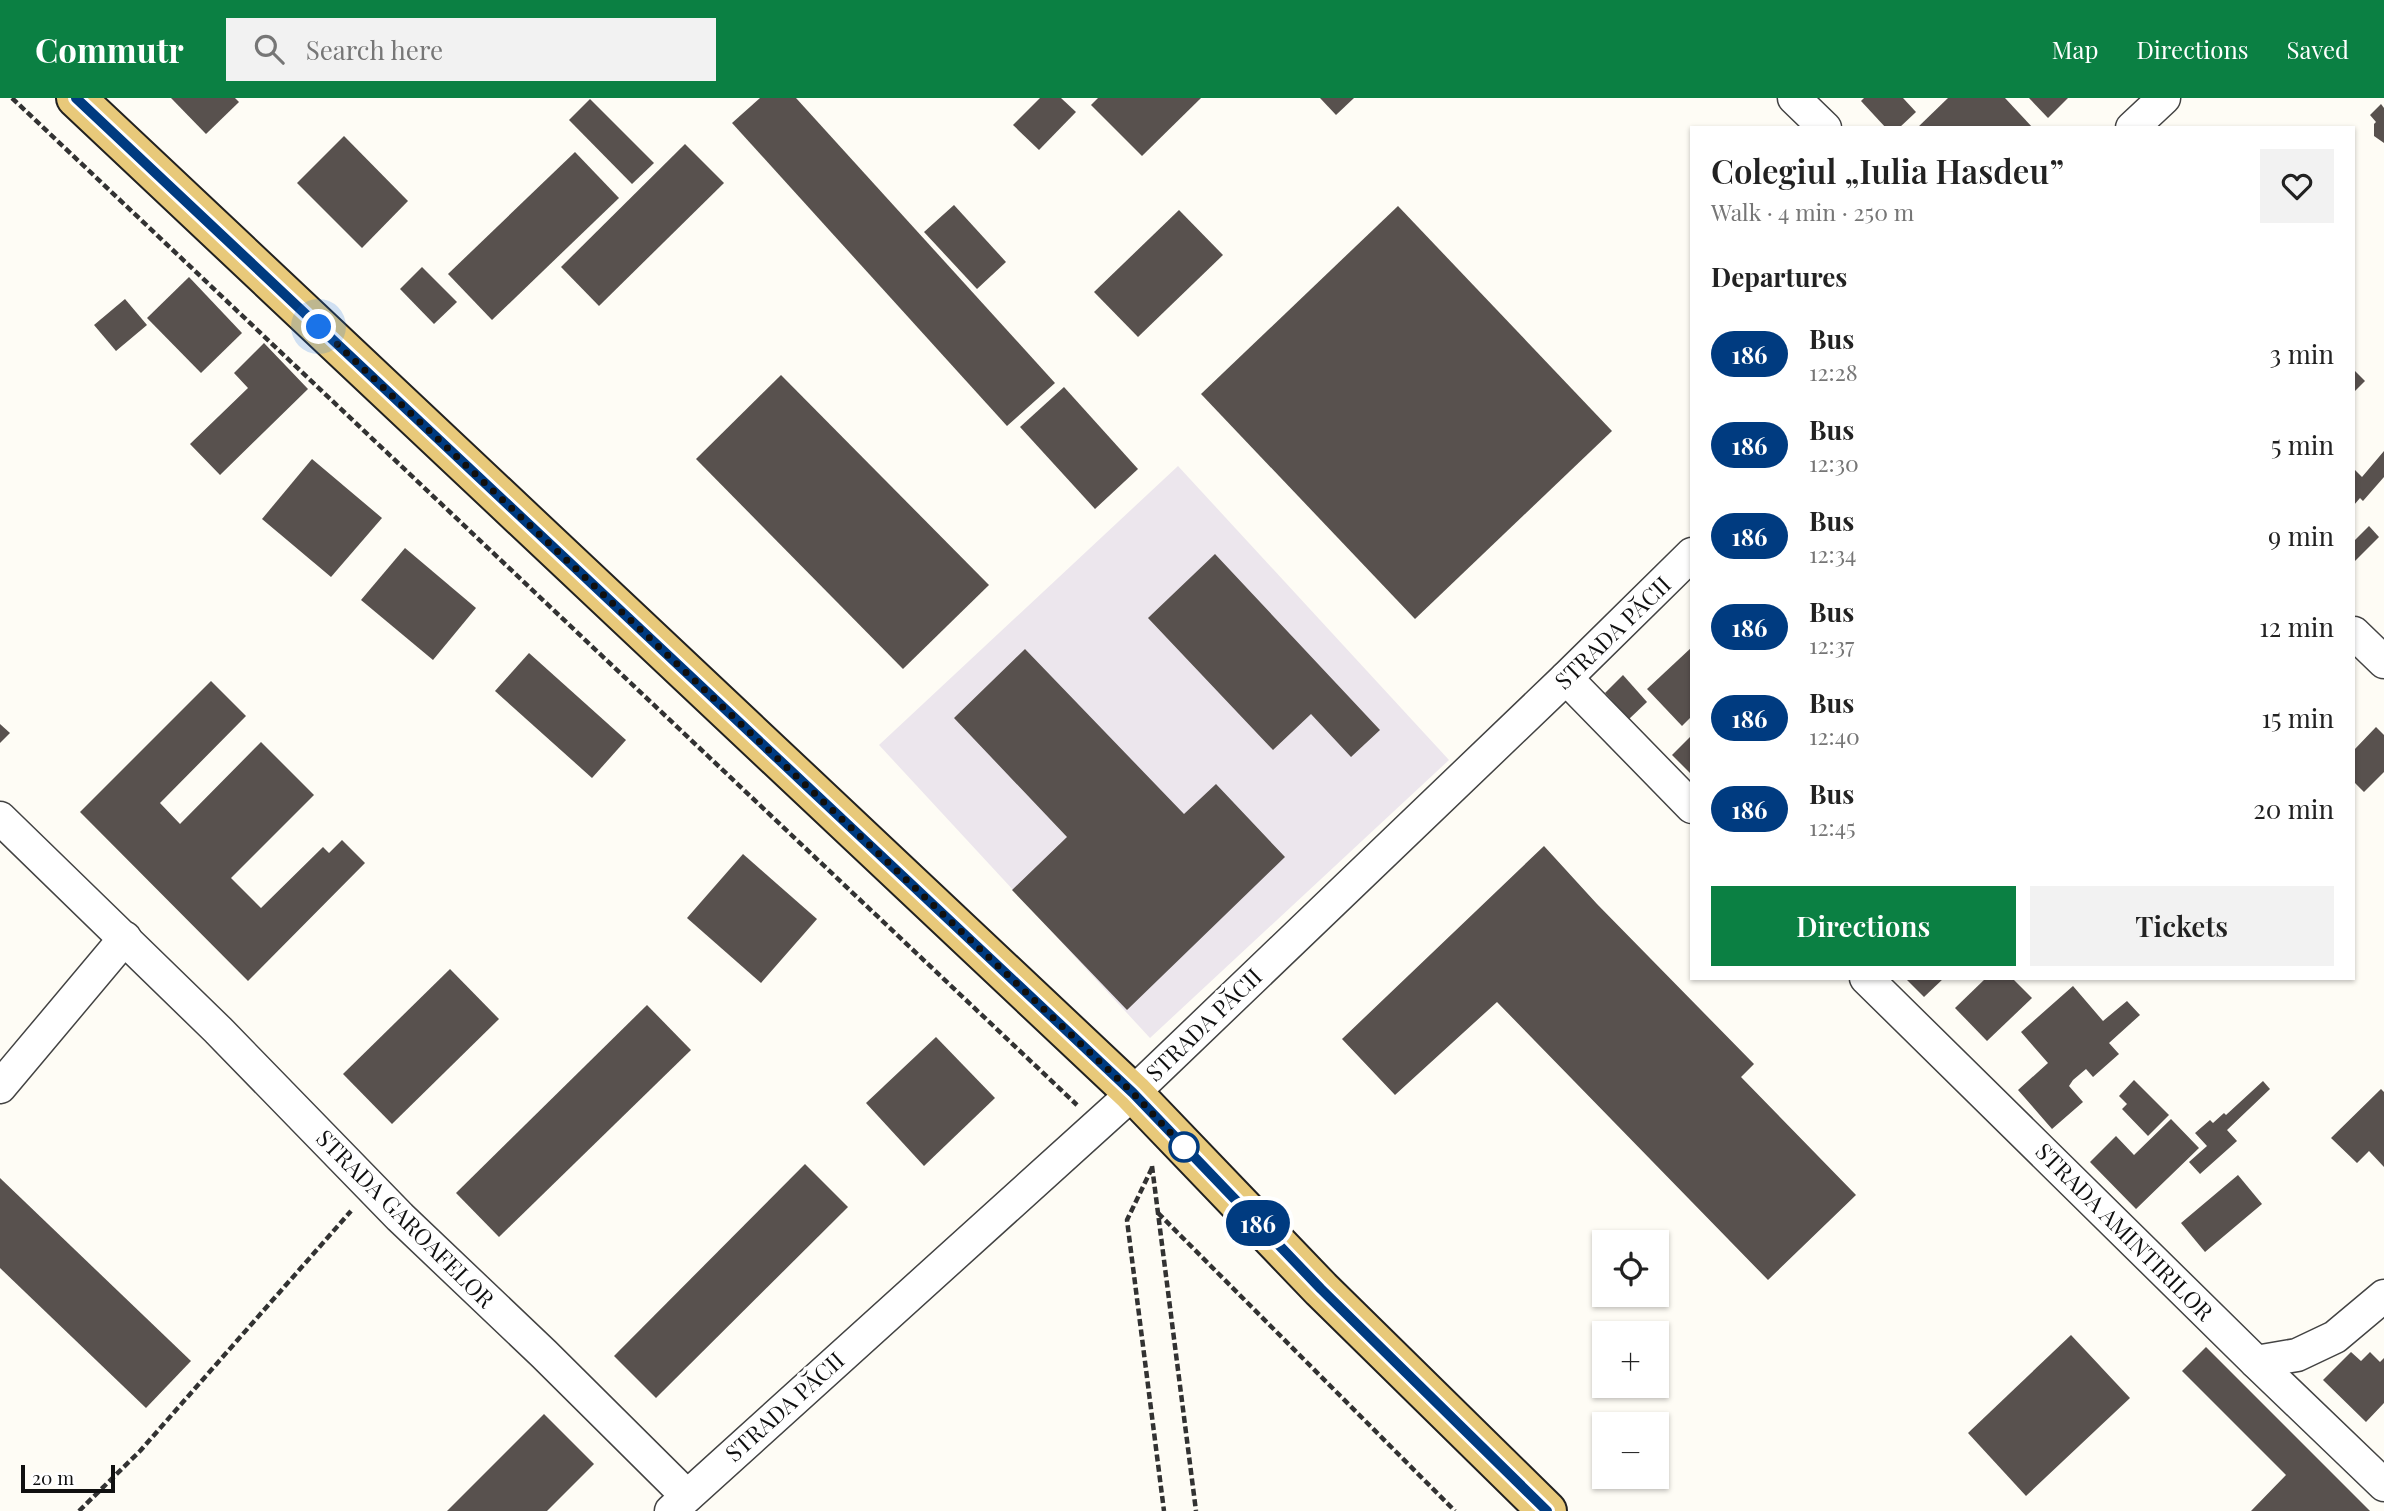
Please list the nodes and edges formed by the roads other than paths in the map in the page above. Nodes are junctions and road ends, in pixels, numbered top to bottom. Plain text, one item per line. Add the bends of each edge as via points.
1 (76, 98) edge
2 (1794, 98) edge
3 (2164, 98) edge
4 (1823, 126) edge
5 (2134, 126) edge
6 (1690, 556) edge
7 (2355, 634) edge
8 (2384, 662) edge
9 (1566, 678) junction
10 (1690, 805) edge
11 (0, 818) edge
12 (125, 939) junction
13 (1868, 980) edge
14 (0, 1087) edge
15 (1139, 1100) junction
16 (2384, 1296) edge
17 (2256, 1363) junction
18 (2384, 1485) edge
19 (679, 1503) edge
20 (1547, 1511) edge

1 - 15 main road
2 - 4 street
3 - 5 street
6 - 9 street, STRADA PĂCII
7 - 8 street
9 - 10 street
9 - 15 street, STRADA PĂCII
11 - 12 street, STRADA GAROAFELOR
12 - 14 street
12 - 19 street, STRADA GAROAFELOR via 371,1188 544,1354
13 - 17 street, STRADA AMINTIRILOR
15 - 19 street, STRADA PĂCII via 1098,1125
15 - 20 main road via 1321,1289
16 - 17 street via 2335,1337 2297,1355
17 - 18 street, STRADA AMINTIRILOR

